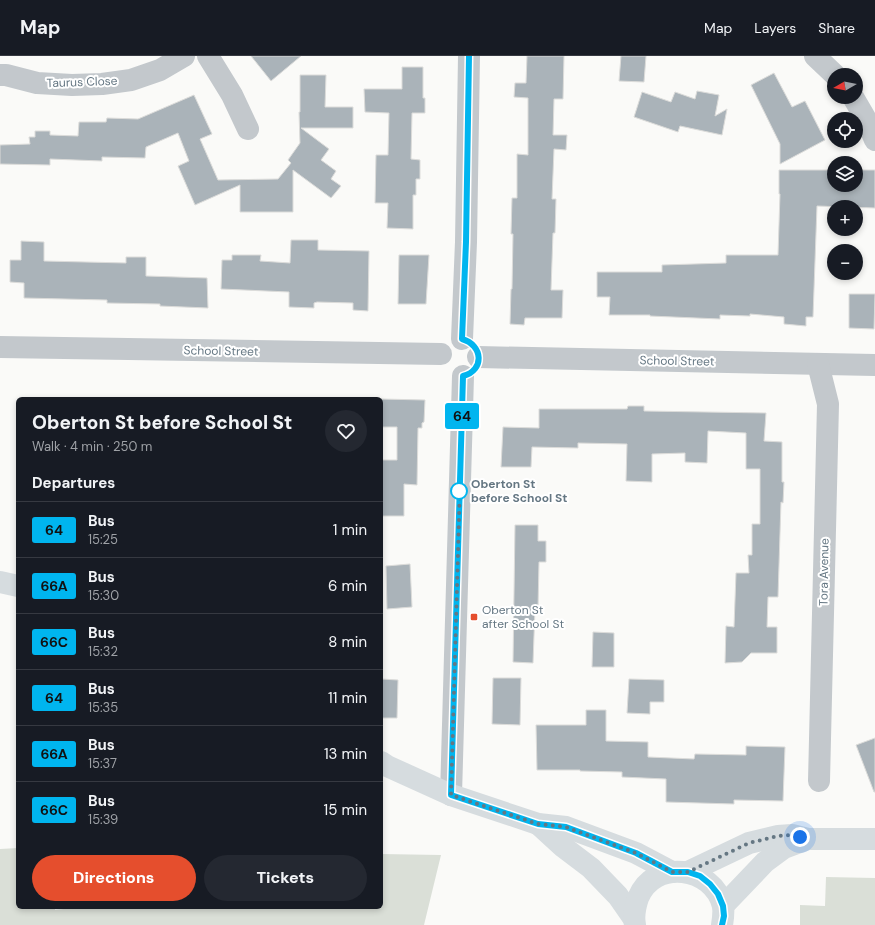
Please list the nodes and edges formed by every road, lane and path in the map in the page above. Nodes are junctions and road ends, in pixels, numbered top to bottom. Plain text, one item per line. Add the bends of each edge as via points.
1 (184, 56) edge
2 (208, 56) edge
3 (469, 56) edge
4 (815, 56) edge
5 (828, 68) edge
6 (0, 75) edge
7 (857, 104) edge
8 (248, 130) dead end
9 (875, 140) edge
10 (462, 339) junction
11 (0, 347) edge
12 (441, 354) junction
13 (478, 357) junction
14 (818, 364) junction
15 (875, 364) edge
16 (463, 376) junction
17 (0, 582) edge
18 (16, 586) edge
19 (383, 763) edge
20 (819, 782) dead end
21 (451, 795) junction
22 (538, 824) junction
23 (808, 839) junction
24 (875, 839) edge
25 (680, 872) junction
26 (722, 916) edge
27 (635, 922) edge

1 - 6 street, Taurus Close via 160,70 131,80 102,84 37,83
2 - 8 street via 232,96
3 - 10 street
4 - 5 street
7 - 9 street
10 - 12 street via 449,342
10 - 13 street via 474,345
11 - 12 street, School Street
12 - 16 street via 446,371
13 - 14 street, School Street
13 - 16 street via 474,369
14 - 15 street, School Street
14 - 20 street, Tora Avenue via 828,404
16 - 21 street
17 - 18 main road
19 - 21 main road
21 - 22 main road
22 - 25 main road via 566,827
22 - 27 main road via 591,868 618,896
23 - 24 main road
23 - 25 main road via 792,835 749,843
23 - 26 main road via 784,848 765,862
25 - 26 main road via 700,876 710,884 718,894
25 - 27 main road via 659,876 648,883 640,893 635,906

